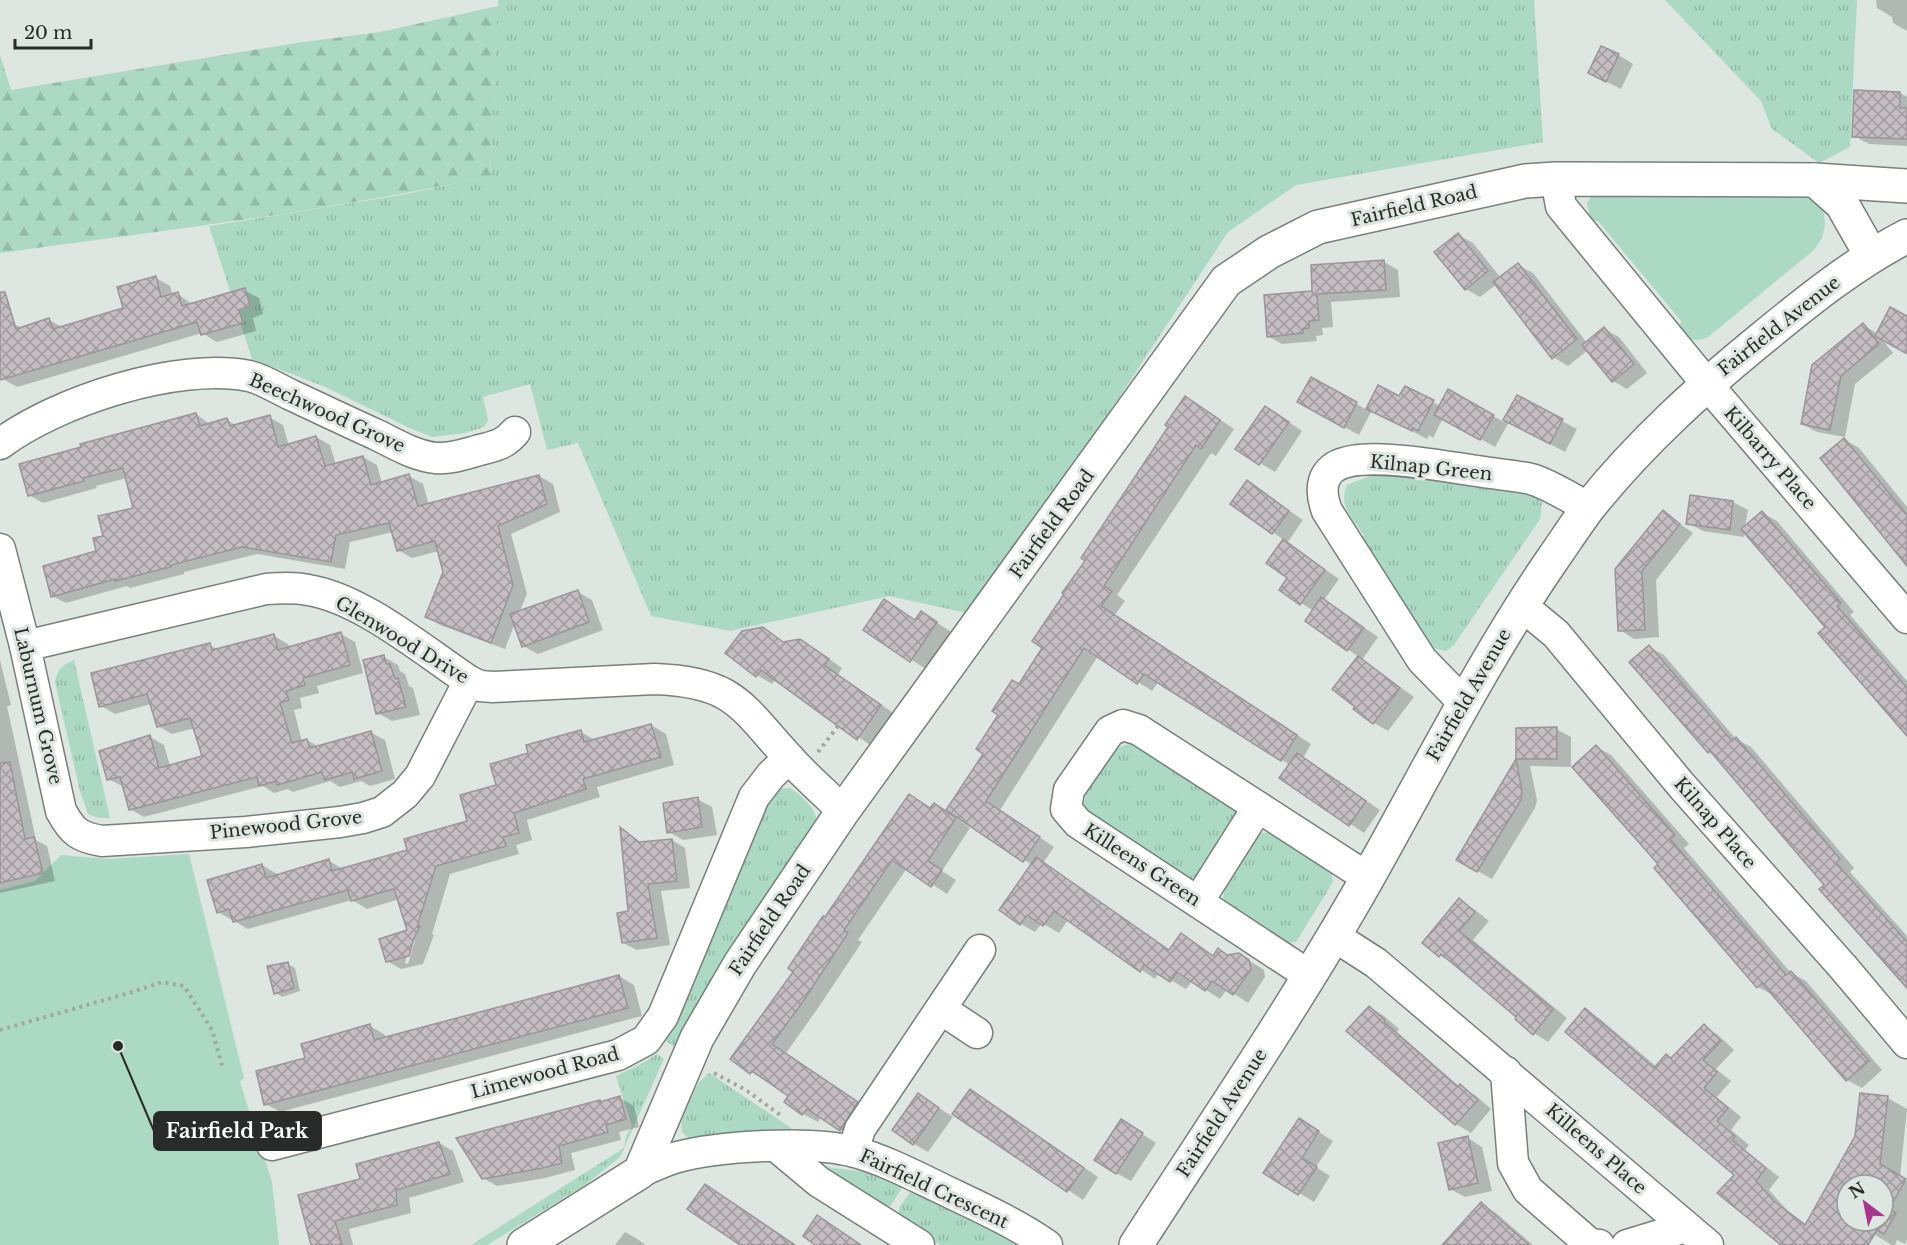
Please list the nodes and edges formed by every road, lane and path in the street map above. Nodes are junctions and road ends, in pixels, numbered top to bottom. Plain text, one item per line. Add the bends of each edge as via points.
1 (1556, 179) junction
2 (1815, 180) junction
3 (1873, 183) junction
4 (1907, 186) edge
5 (1907, 202) edge
6 (1907, 236) edge
7 (1871, 255) junction
8 (1706, 383) junction
9 (515, 432) dead end
10 (0, 444) edge
11 (1588, 508) junction
12 (0, 549) edge
13 (1521, 605) junction
14 (1907, 618) edge
15 (25, 646) junction
16 (469, 681) junction
17 (1463, 702) junction
18 (789, 758) junction
19 (1258, 807) junction
20 (843, 811) junction
21 (102, 841) joint
22 (1368, 878) junction
23 (1198, 902) junction
24 (1334, 936) junction
25 (980, 951) dead end
26 (1310, 976) junction
27 (941, 1009) junction
28 (0, 1030) edge
29 (977, 1033) dead end
30 (1907, 1043) edge
31 (686, 1063) junction
32 (223, 1069) dead end
33 (1506, 1072) junction
34 (272, 1145) dead end
35 (777, 1147) junction
36 (818, 1147) junction
37 (853, 1151) junction
38 (640, 1172) junction
39 (1697, 1236) edge
40 (524, 1245) edge
41 (919, 1245) edge
42 (1047, 1245) edge
43 (1136, 1245) edge
44 (1599, 1245) edge
45 (1627, 1245) edge

1 - 2 street, Fairfield Road
1 - 8 street, Kilbarry Place via 1561,206
1 - 20 street, Fairfield Road via 1525,181 1318,227 1269,252 1226,281
2 - 3 street, Fairfield Road
2 - 7 street via 1842,204
3 - 4 street, Fairfield Road
3 - 5 street, Fairfield Road
6 - 7 street, Fairfield Avenue
7 - 8 street, Fairfield Avenue
8 - 11 street, Fairfield Avenue
8 - 14 street, Kilbarry Place
9 - 10 street, Beechwood Grove via 496,446 451,458 428,457 252,376 212,374 142,383 97,397 29,424
11 - 13 street, Fairfield Avenue
11 - 17 street, Kilnap Green via 1533,479 1366,459 1332,469 1322,496 1327,511 1422,660
12 - 15 street, Laburnum Grove
13 - 17 street, Fairfield Avenue
13 - 30 street, Kilnap Place via 1556,634 1682,786
15 - 16 street, Glenwood Drive via 266,589 289,588 346,602
15 - 21 street, Laburnum Grove via 61,811 72,829 85,838
16 - 18 street, Glenwood Drive via 493,687 655,679 705,685 742,704
16 - 21 street, Pinewood Grove via 420,776 382,812 340,822 246,832
17 - 22 street, Fairfield Avenue
18 - 20 street, Glenwood Drive
18 - 34 street, Limewood Road via 754,797 663,1016 646,1040 618,1055
19 - 22 street, Killeens Green
19 - 23 street
19 - 23 street, Killeens Green via 1139,730 1123,725 1110,730 1069,790 1066,809 1078,823
20 - 31 street, Fairfield Road via 740,964
22 - 24 street, Fairfield Avenue
23 - 26 street, Killeens Green
24 - 26 street, Fairfield Avenue
24 - 33 street, Killeens Place via 1376,963
25 - 27 street
26 - 43 street, Fairfield Avenue
27 - 29 street
27 - 37 street via 860,1129
28 - 32 path via 162,982 183,986 212,1030
31 - 36 path via 706,1068 747,1090
31 - 38 street, Fairfield Road
33 - 39 street, Killeens Place
33 - 44 street via 1513,1163 1528,1190 1590,1244
35 - 36 street, Fairfield Crescent
35 - 38 street, Fairfield Crescent via 698,1153
35 - 41 street via 819,1182
36 - 37 street, Fairfield Crescent
37 - 42 street, Fairfield Crescent via 977,1206
38 - 40 street
39 - 45 street, Killeens Place

